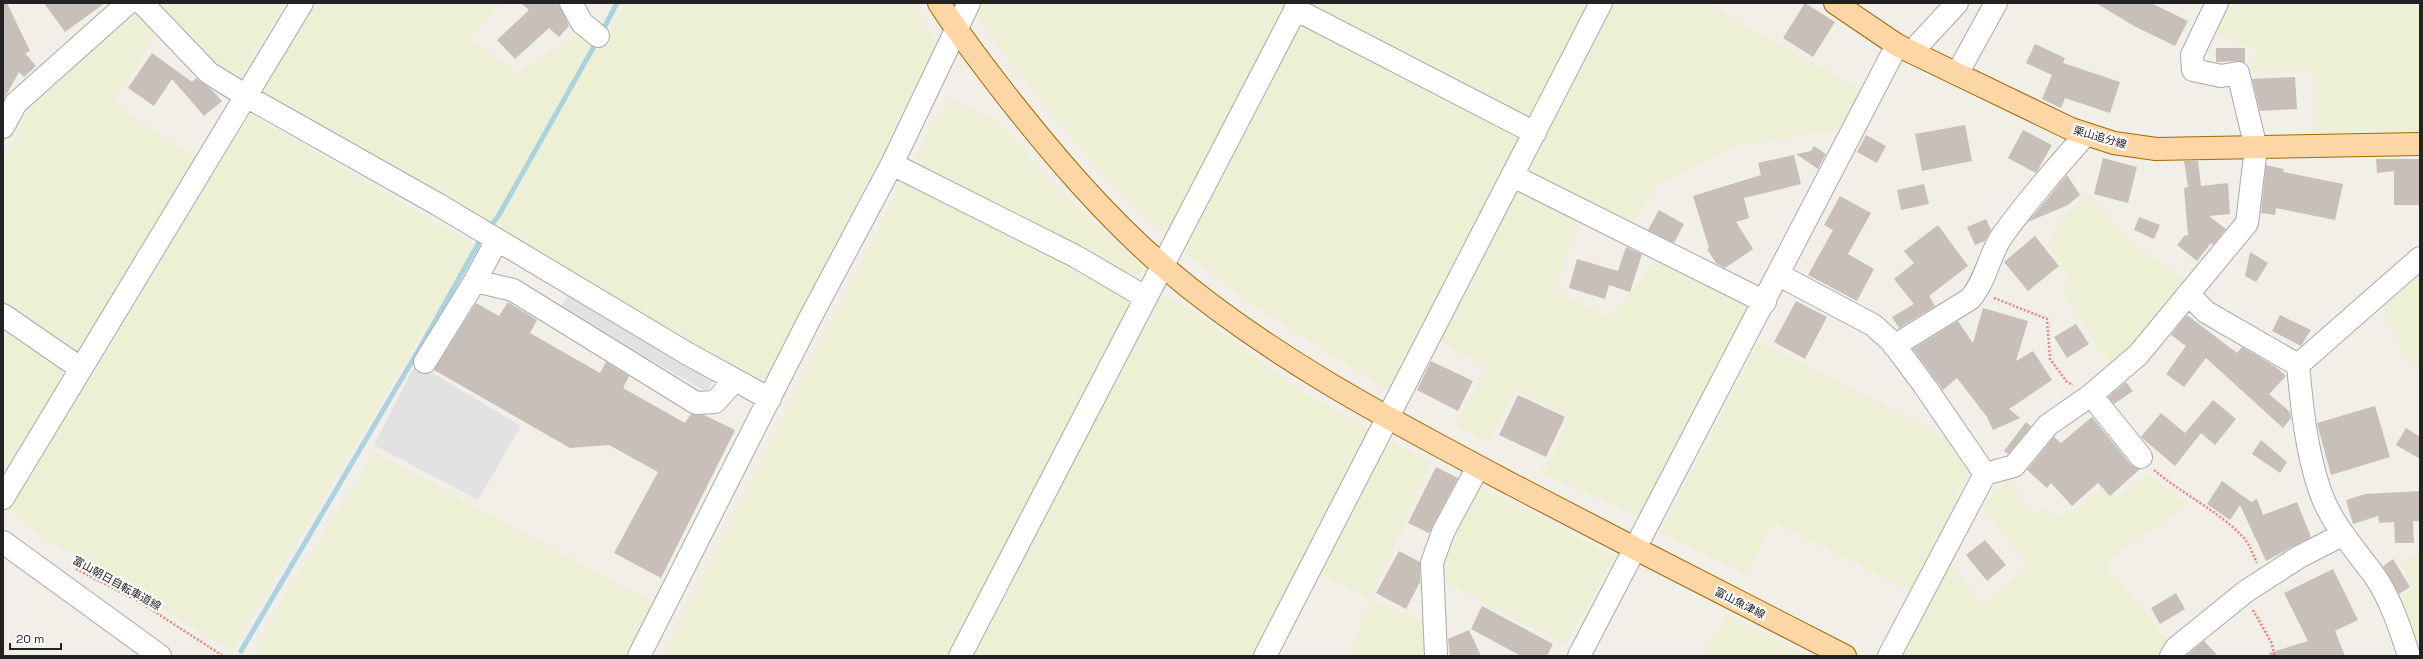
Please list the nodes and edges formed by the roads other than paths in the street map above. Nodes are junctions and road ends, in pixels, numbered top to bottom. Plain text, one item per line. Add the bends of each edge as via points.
1 (128, 3) edge
2 (142, 3) edge
3 (302, 3) edge
4 (571, 3) edge
5 (939, 3) edge
6 (969, 3) edge
7 (1601, 3) edge
8 (1835, 3) edge
9 (1957, 3) edge
10 (1996, 3) edge
11 (2211, 5) edge
12 (1297, 6) edge
13 (955, 29) junction
14 (598, 36) dead end
15 (1905, 49) junction
16 (1957, 74) junction
17 (246, 96) junction
18 (3, 127) edge
19 (1535, 133) junction
20 (2086, 134) junction
21 (2420, 144) edge
22 (2256, 148) junction
23 (892, 164) junction
24 (1513, 176) junction
25 (497, 240) junction
26 (2420, 258) edge
27 (1164, 266) junction
28 (1779, 275) junction
29 (475, 280) junction
30 (2189, 295) junction
31 (1146, 297) junction
32 (1765, 302) junction
33 (3, 315) edge
34 (1894, 346) junction
35 (425, 362) dead end
36 (2298, 365) junction
37 (80, 368) junction
38 (735, 380) junction
39 (2091, 395) junction
40 (770, 399) junction
41 (1387, 419) junction
42 (2141, 457) road end
43 (1478, 467) junction
44 (1985, 474) junction
45 (3, 498) edge
46 (2342, 535) junction
47 (3, 542) edge
48 (1635, 549) junction
49 (160, 656) edge
50 (639, 656) edge
51 (960, 656) edge
52 (1265, 656) edge
53 (1436, 656) edge
54 (1579, 656) edge
55 (1845, 656) edge
56 (1889, 656) edge
57 (2172, 656) edge
58 (2409, 656) edge

1 - 18 street via 16,103
2 - 17 street via 209,73
3 - 17 street
4 - 14 street via 582,23
5 - 13 main road, 富山魚津線
6 - 13 street
7 - 19 street
8 - 15 main road, 栗山追分線
9 - 15 street via 1920,43
10 - 16 street
11 - 22 street via 2192,55 2193,70 2221,76 2238,73
12 - 19 street
12 - 27 street
13 - 23 street
13 - 27 main road, 富山魚津線 via 1034,131 1086,192
15 - 16 main road, 栗山追分線
15 - 28 street
16 - 20 main road, 栗山追分線
17 - 25 street via 439,204
17 - 37 street
19 - 24 street
20 - 22 main road, 栗山追分線 via 2114,143 2156,149
20 - 34 street via 2048,176 2001,237 1977,291 1970,299
21 - 22 main road, 栗山追分線
22 - 30 street via 2247,223
23 - 31 street via 1075,256
23 - 40 street
24 - 32 street
24 - 41 street
25 - 29 street
25 - 38 street
26 - 36 street
27 - 31 street
27 - 41 main road, 富山魚津線 via 1245,329 1301,368
28 - 32 street
28 - 34 street via 1873,325
29 - 35 street
29 - 38 street via 513,290 696,403 714,402
30 - 36 street via 2206,312
30 - 39 street via 2138,355
31 - 51 street
32 - 48 street
33 - 37 street
34 - 44 street
36 - 46 street via 2305,427 2320,492
37 - 45 street
38 - 40 street
39 - 42 street
39 - 44 street via 2048,425 2014,466
40 - 50 street
41 - 43 main road, 富山魚津線
41 - 52 street
43 - 48 main road, 富山魚津線
43 - 53 street via 1443,532 1432,563
44 - 56 street
46 - 57 street via 2299,556 2245,592 2176,648
46 - 58 street via 2375,576 2400,629
47 - 49 street
48 - 54 street
48 - 55 main road, 富山魚津線

